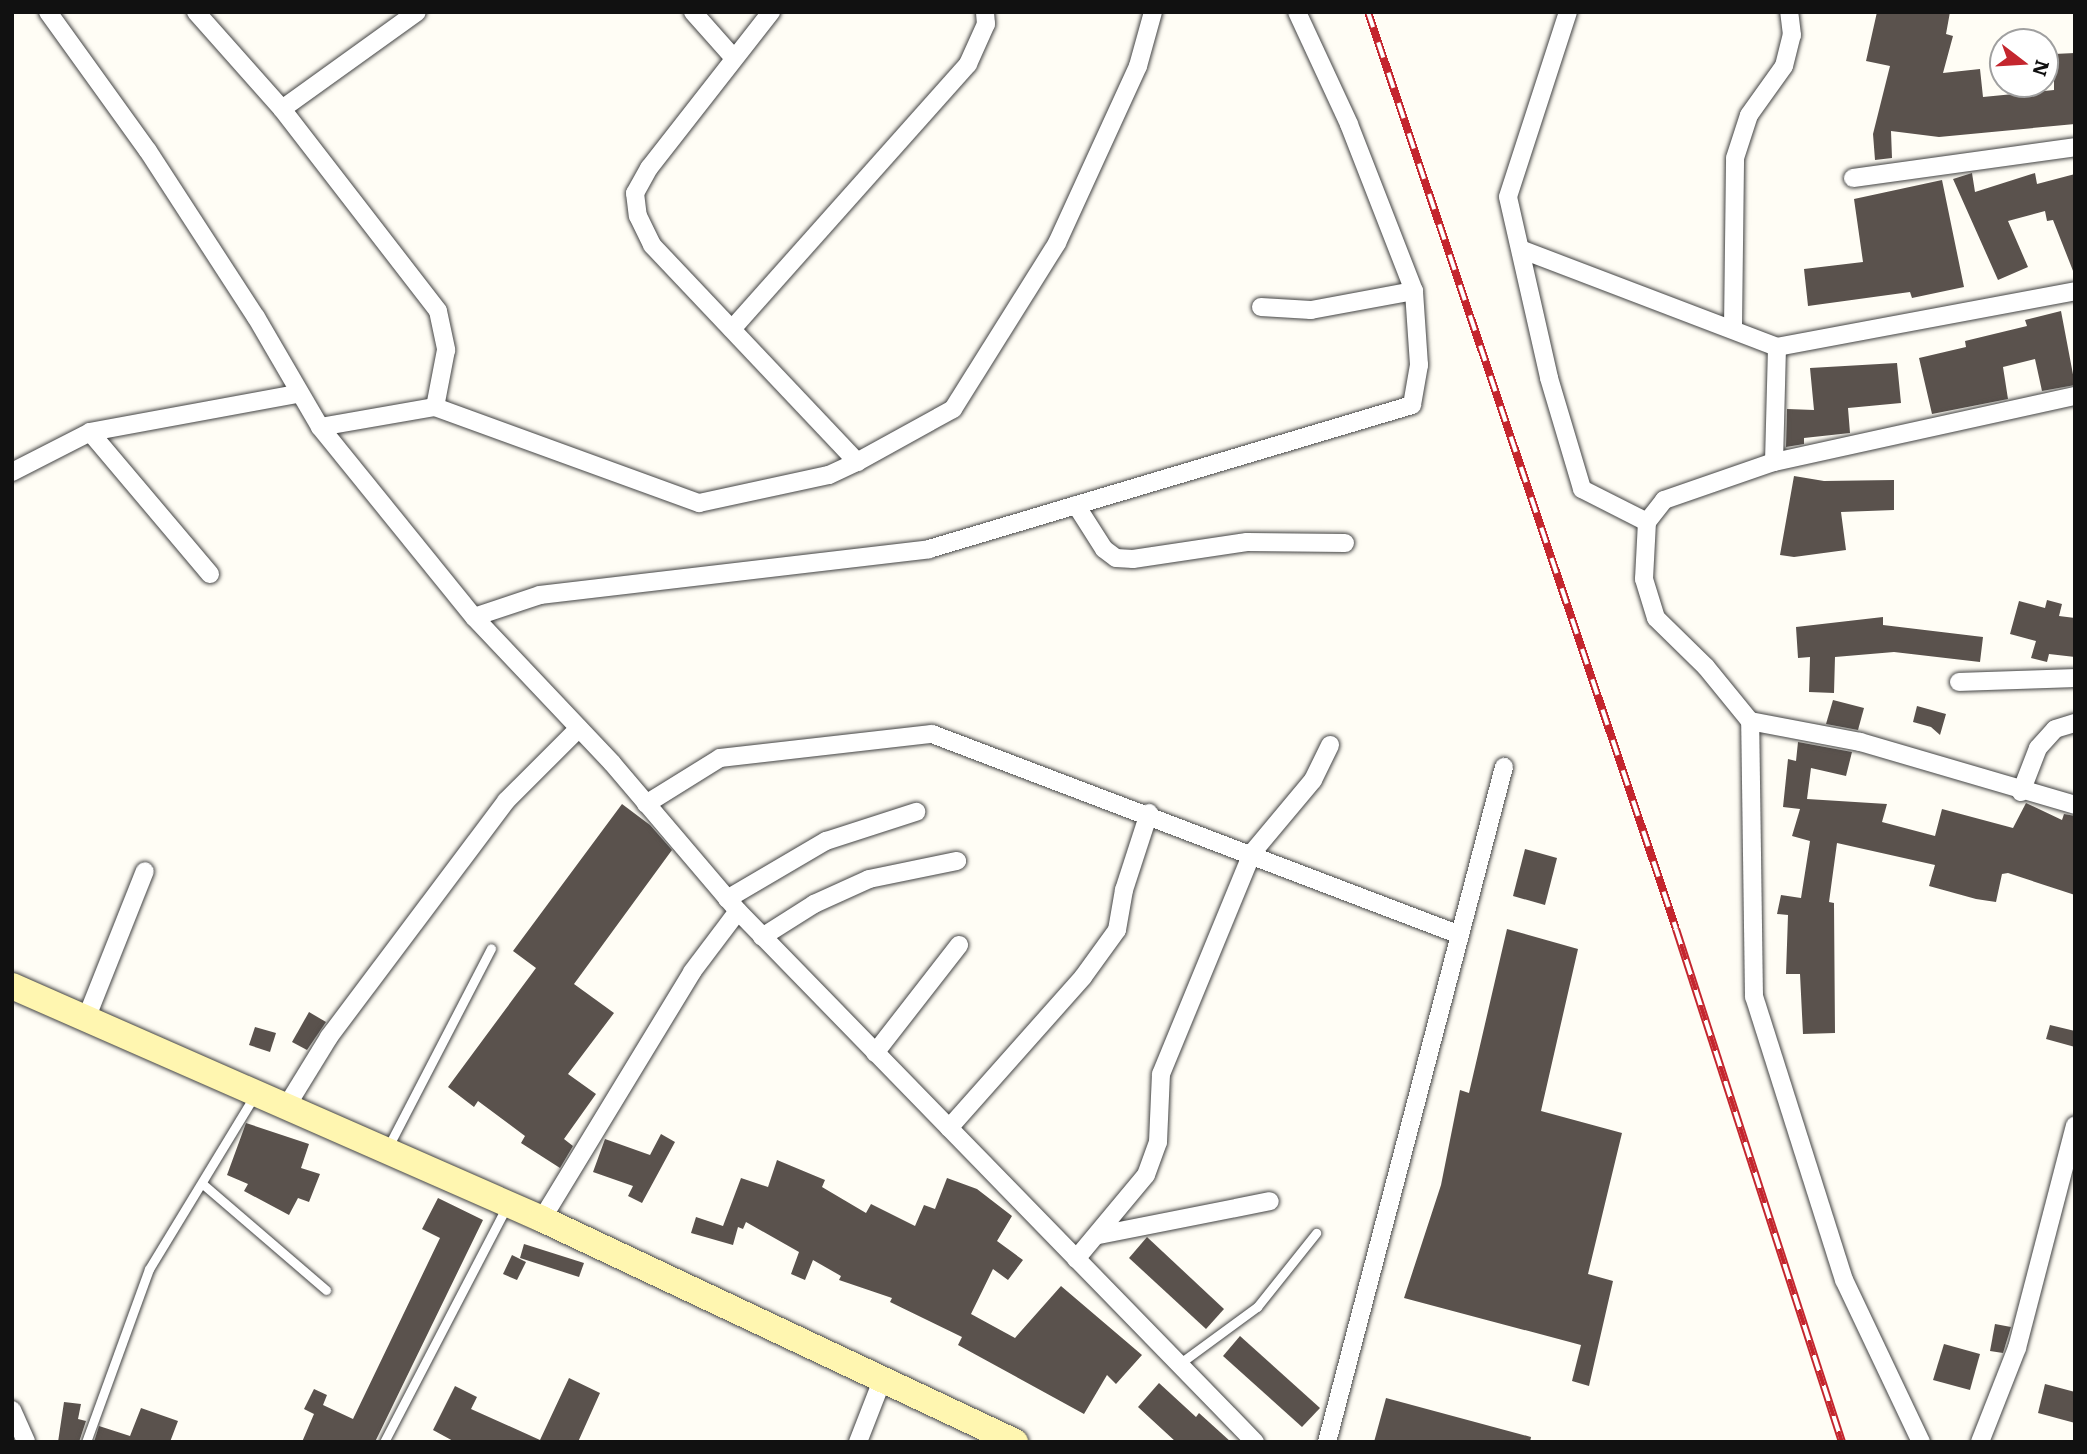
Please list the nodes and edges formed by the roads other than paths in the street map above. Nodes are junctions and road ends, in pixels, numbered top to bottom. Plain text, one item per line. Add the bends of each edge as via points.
1 (48, 12) edge
2 (196, 12) edge
3 (693, 12) edge
4 (771, 12) edge
5 (985, 12) edge
6 (1153, 12) edge
7 (1297, 12) edge
8 (1568, 12) edge
9 (1789, 12) edge
10 (410, 15) edge
11 (733, 57) junction
12 (282, 109) junction
13 (2075, 147) edge
14 (1853, 178) dead end
15 (1523, 250) junction
16 (1414, 291) junction
17 (2075, 291) edge
18 (1261, 307) dead end
19 (1733, 327) junction
20 (733, 330) junction
21 (1777, 347) junction
22 (297, 394) junction
23 (2075, 396) edge
24 (435, 407) junction
25 (320, 427) junction
26 (90, 432) junction
27 (1774, 461) junction
28 (857, 462) junction
29 (12, 472) edge
30 (1076, 505) junction
31 (1647, 522) junction
32 (1345, 543) dead end
33 (210, 574) dead end
34 (474, 617) junction
35 (2075, 678) edge
36 (1959, 682) dead end
37 (1750, 721) junction
38 (2075, 723) edge
39 (579, 729) junction
40 (1330, 744) dead end
41 (1504, 767) dead end
42 (2021, 792) junction
43 (646, 804) junction
44 (2075, 805) edge
45 (916, 812) dead end
46 (1149, 813) junction
47 (1252, 853) junction
48 (957, 861) dead end
49 (145, 871) dead end
50 (732, 905) junction
51 (1460, 935) junction
52 (762, 937) junction
53 (959, 945) dead end
54 (491, 948) dead end
55 (12, 986) edge
56 (86, 1019) junction
57 (875, 1053) junction
58 (256, 1094) junction
59 (286, 1107) junction
60 (2075, 1125) edge
61 (949, 1128) junction
62 (386, 1151) junction
63 (204, 1185) junction
64 (1270, 1201) dead end
65 (508, 1204) junction
66 (542, 1219) junction
67 (1316, 1233) dead end
68 (1099, 1235) junction
69 (1076, 1259) junction
70 (326, 1290) dead end
71 (1179, 1364) junction
72 (883, 1378) junction
73 (12, 1410) edge
74 (26, 1442) edge
75 (86, 1442) edge
76 (384, 1442) edge
77 (858, 1442) edge
78 (1016, 1442) edge
79 (1255, 1442) edge
80 (1326, 1442) edge
81 (1921, 1442) edge
82 (1980, 1442) edge

1 - 22 street via 184,206 256,317
2 - 12 street
3 - 11 street
4 - 11 street
5 - 20 street via 986,24 968,64
6 - 28 street via 1138,66 1057,243 953,409
7 - 16 street via 1349,124
8 - 15 street via 1508,197
9 - 19 street via 1792,35 1784,65 1749,115 1735,158
10 - 12 street
11 - 20 street via 635,193 638,216 652,245
12 - 24 street via 438,311 446,350
13 - 14 street
15 - 19 street
15 - 31 street via 1549,378 1582,489
16 - 18 street via 1311,310
16 - 30 street via 1419,365 1412,405
17 - 21 street
19 - 21 street
20 - 28 street
21 - 27 street
22 - 25 street
22 - 26 street
23 - 27 street
24 - 25 street
24 - 28 street via 699,503 829,475
25 - 34 street
26 - 29 street
26 - 33 street
27 - 31 street via 1664,500
30 - 32 street via 1104,549 1116,558 1247,542
30 - 34 street via 929,549 540,595
31 - 37 street via 1644,579 1656,618 1706,667
34 - 39 street
35 - 36 street
37 - 42 street via 1860,742
37 - 81 street via 1754,997 1844,1280
38 - 42 street via 2055,729 2038,748
39 - 43 street
39 - 59 street via 506,801 329,1037
40 - 47 street via 1313,780
41 - 51 street
42 - 44 street
43 - 46 street via 720,758 916,733 948,738
43 - 50 street
45 - 50 street via 826,841
46 - 47 street
46 - 61 street via 1124,890 1118,930 1083,977
47 - 51 street
47 - 68 street via 1161,1074 1158,1142 1146,1175
48 - 52 street via 869,879 814,904
49 - 56 street
50 - 52 street
50 - 66 street
51 - 80 street
52 - 57 street
53 - 57 street
54 - 62 lane
55 - 56 main road
56 - 58 main road
57 - 61 street
58 - 59 main road
58 - 63 lane
59 - 62 main road
60 - 82 street via 2017,1348
61 - 69 street
62 - 65 main road
63 - 70 lane
63 - 75 lane via 149,1269
64 - 68 street
65 - 66 main road
65 - 76 lane
66 - 72 main road
67 - 71 lane via 1257,1307
68 - 69 street
69 - 71 street
71 - 79 street
72 - 77 street
72 - 78 main road
73 - 74 street

